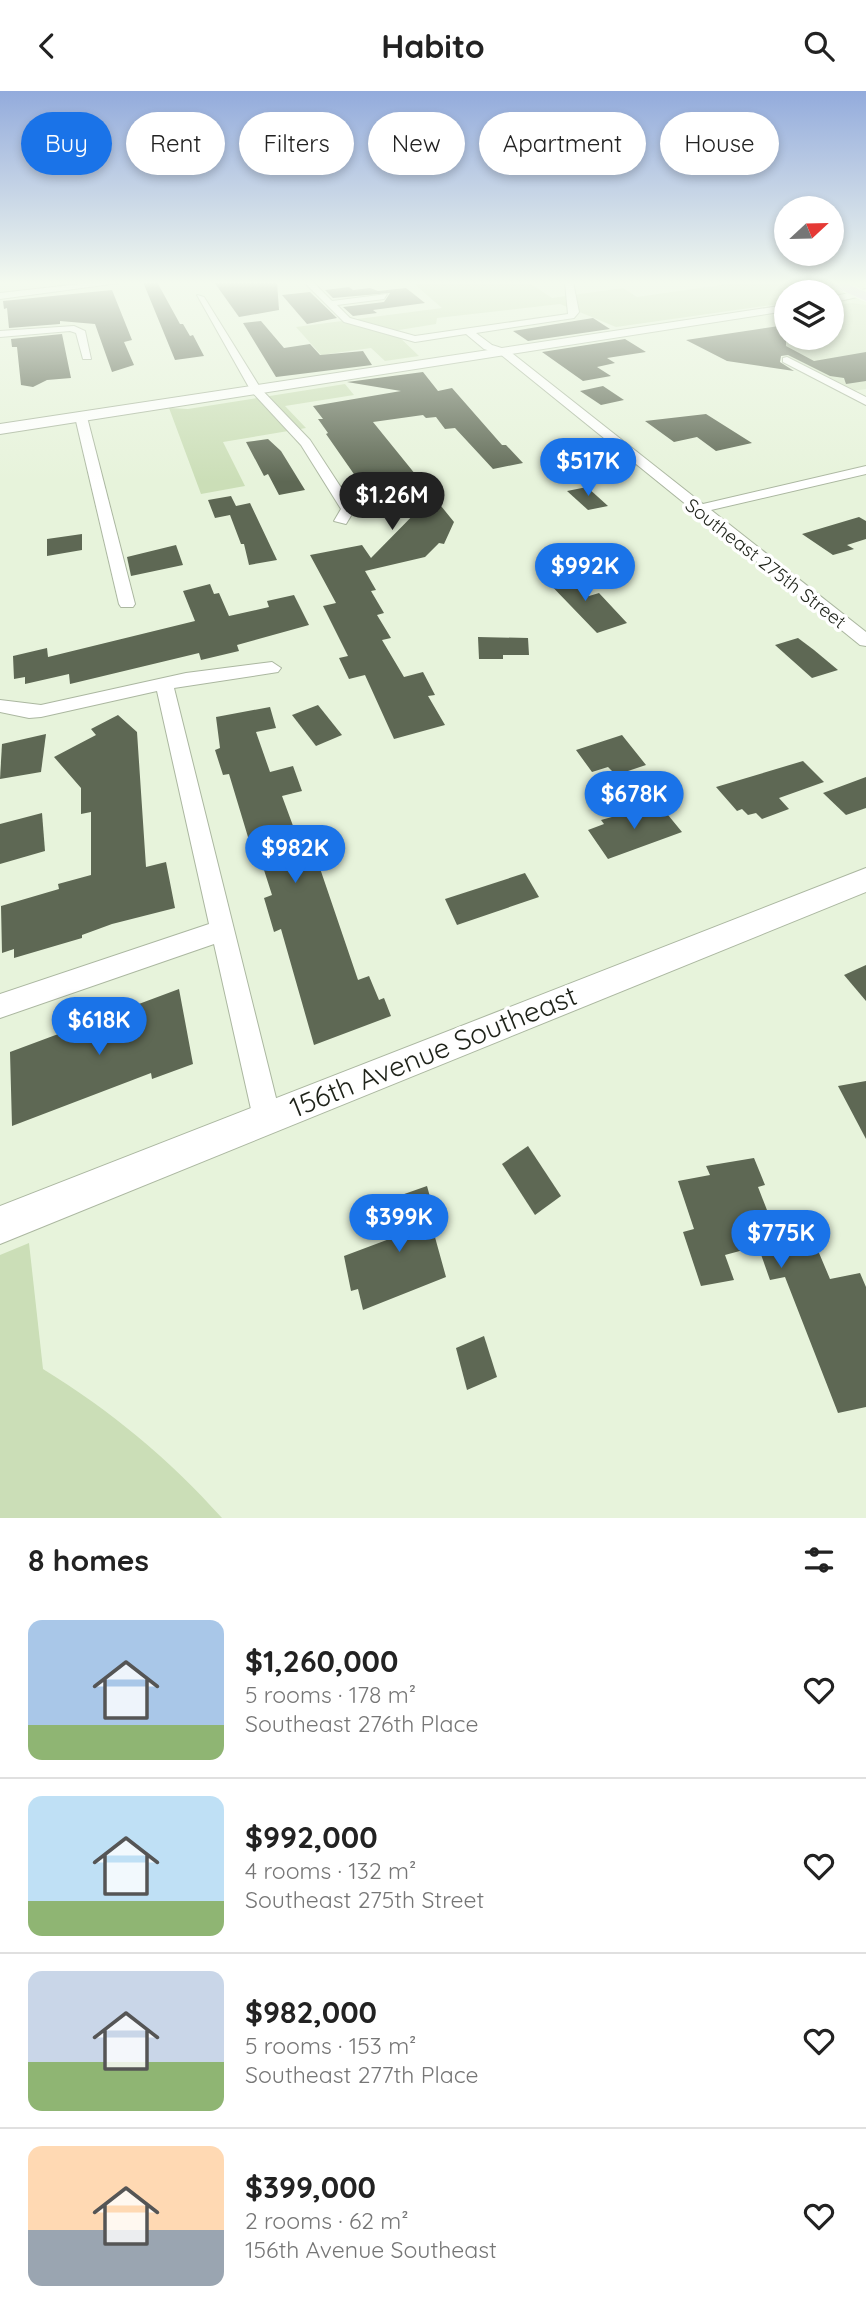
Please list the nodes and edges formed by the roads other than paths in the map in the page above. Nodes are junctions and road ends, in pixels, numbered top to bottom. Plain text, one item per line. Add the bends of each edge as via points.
1 (85, 349) edge
2 (231, 349) edge
3 (493, 349) edge
4 (502, 349) edge
5 (526, 349) edge
6 (504, 352) junction
7 (87, 357) dead end
8 (787, 360) dead end
9 (257, 391) junction
10 (866, 402) edge
11 (81, 417) junction
12 (0, 429) edge
13 (866, 470) edge
14 (697, 509) junction
15 (341, 521) dead end
16 (127, 604) dead end
17 (866, 641) edge
18 (272, 669) dead end
19 (164, 684) junction
20 (2, 706) edge
21 (866, 880) edge
22 (221, 931) junction
23 (0, 1006) edge
24 (267, 1118) junction
25 (0, 1225) edge

1 - 7 street
2 - 9 street
3 - 6 street, Southeast 275th Street
4 - 6 street, Southeast 275th Street
5 - 6 street
6 - 9 street
6 - 14 street, Southeast 275th Street
8 - 10 street
9 - 11 street
9 - 15 street via 306,443 348,509
11 - 12 street
11 - 16 street
13 - 14 street
14 - 17 street, Southeast 275th Street
18 - 19 street
19 - 20 street via 29,712
19 - 22 street
21 - 24 street, 156th Avenue Southeast
22 - 23 street
22 - 24 street
24 - 25 street, 156th Avenue Southeast

